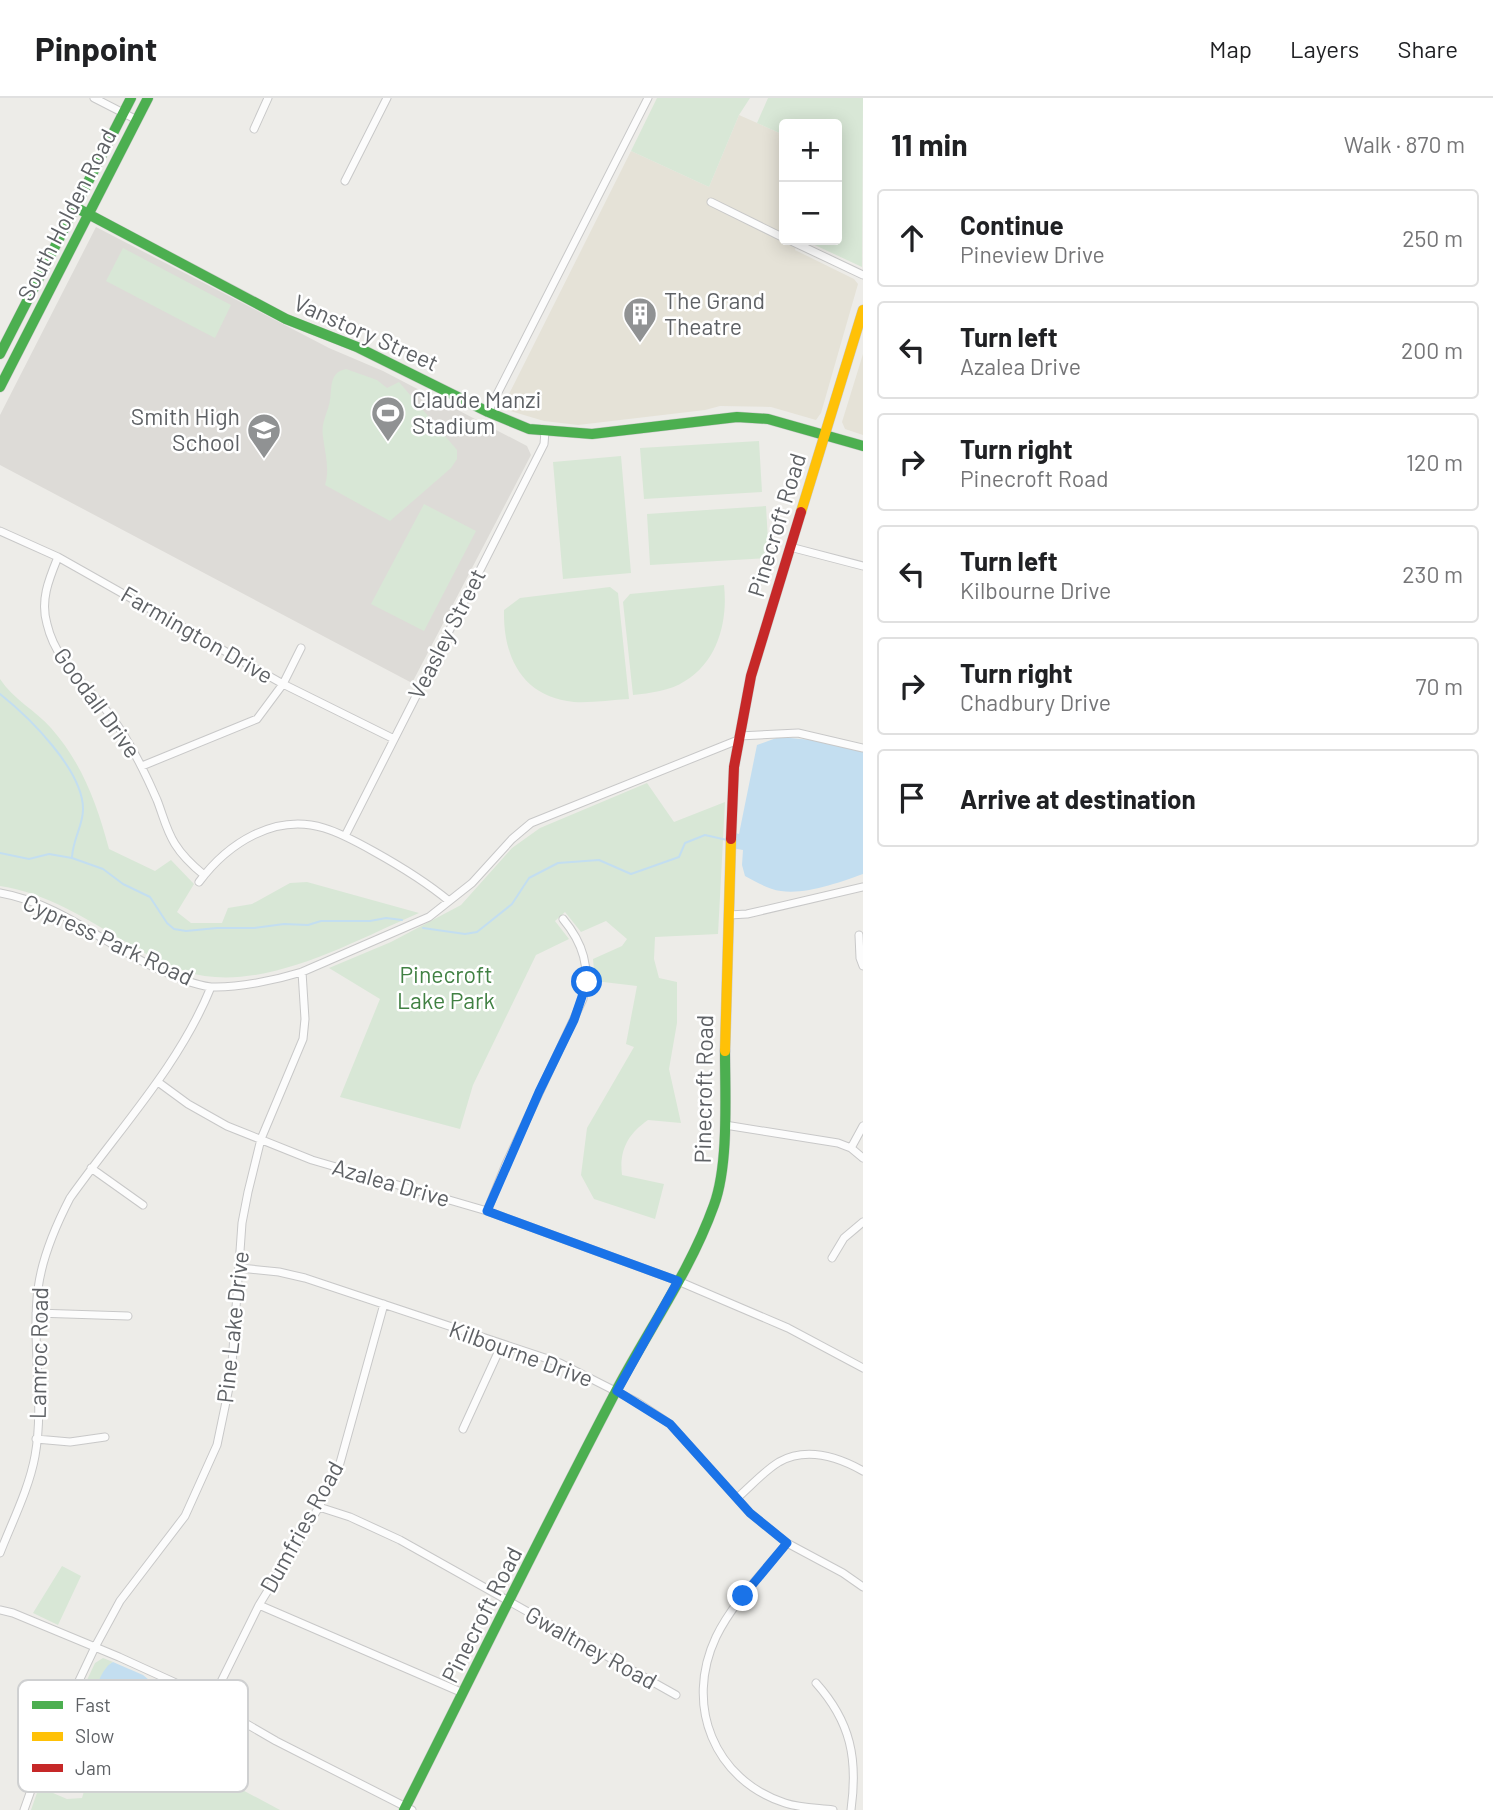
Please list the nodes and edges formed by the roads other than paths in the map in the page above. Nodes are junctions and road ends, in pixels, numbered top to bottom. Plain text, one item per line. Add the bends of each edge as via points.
1 (94, 98) edge
2 (131, 98) edge
3 (148, 98) edge
4 (268, 98) edge
5 (387, 98) edge
6 (648, 98) edge
7 (123, 113) junction
8 (137, 120) junction
9 (254, 129) dead end
10 (345, 181) dead end
11 (711, 202) dead end
12 (75, 207) junction
13 (89, 215) junction
14 (779, 236) edge
15 (799, 245) edge
16 (863, 275) edge
17 (862, 314) edge
18 (0, 354) edge
19 (0, 387) edge
20 (488, 412) junction
21 (545, 431) junction
22 (825, 434) junction
23 (863, 446) edge
24 (0, 531) edge
25 (790, 547) junction
26 (58, 557) junction
27 (863, 566) edge
28 (301, 648) dead end
29 (283, 684) junction
30 (738, 738) junction
31 (394, 739) junction
32 (863, 748) edge
33 (142, 766) junction
34 (345, 836) junction
35 (863, 887) edge
36 (0, 893) edge
37 (449, 901) junction
38 (729, 915) junction
39 (563, 919) dead end
40 (859, 935) dead end
41 (863, 966) edge
42 (302, 972) junction
43 (211, 987) junction
44 (158, 1082) junction
45 (725, 1125) junction
46 (863, 1126) edge
47 (261, 1139) junction
48 (851, 1148) junction
49 (863, 1158) edge
50 (91, 1168) junction
51 (143, 1205) dead end
52 (487, 1211) junction
53 (863, 1222) edge
54 (832, 1258) dead end
55 (240, 1268) junction
56 (678, 1281) junction
57 (384, 1304) junction
58 (36, 1313) junction
59 (128, 1316) dead end
60 (502, 1344) junction
61 (863, 1368) edge
62 (617, 1391) junction
63 (463, 1429) dead end
64 (105, 1437) dead end
65 (36, 1439) junction
66 (863, 1471) edge
67 (737, 1498) junction
68 (319, 1507) junction
69 (787, 1543) junction
70 (0, 1553) edge
71 (863, 1587) edge
72 (509, 1602) junction
73 (259, 1605) junction
74 (0, 1610) edge
75 (95, 1647) junction
76 (79, 1680) edge
77 (169, 1680) edge
78 (222, 1680) edge
79 (816, 1683) dead end
80 (463, 1693) junction
81 (676, 1695) dead end
82 (248, 1724) edge
83 (30, 1792) edge
84 (407, 1809) edge
85 (24, 1810) edge
86 (833, 1810) edge
87 (851, 1810) edge

1 - 7 street
2 - 7 street, South Holden Road
3 - 8 street, South Holden Road
4 - 9 street
5 - 10 street
6 - 20 street
7 - 8 street
7 - 12 street, South Holden Road
8 - 13 street, South Holden Road
11 - 14 street
12 - 13 street, Vanstory Street
12 - 18 street, South Holden Road
13 - 19 street, South Holden Road
13 - 20 street, Vanstory Street via 286,319 369,353
15 - 16 street
17 - 22 street, Pinecroft Road
20 - 21 street, Vanstory Street
21 - 22 street, Vanstory Street via 592,434 737,417 768,419
21 - 31 street, Veasley Street via 544,444
22 - 23 street, Vanstory Street
22 - 25 street, Pinecroft Road
24 - 26 street, Farmington Drive
25 - 27 street
25 - 30 street, Pinecroft Road via 751,676
26 - 29 street, Farmington Drive
26 - 33 street, Goodall Drive via 46,584 44,604 53,642 62,660 110,714
28 - 29 street
29 - 31 street, Farmington Drive
29 - 33 street via 257,719
30 - 32 street, Cypress Park Road via 798,733
30 - 37 street, Cypress Park Road via 531,823
30 - 38 street, Pinecroft Road
31 - 34 street, Veasley Street
33 - 34 street, Goodall Drive via 175,843 202,879 248,837 267,828 305,824
34 - 37 street via 408,870
35 - 38 street
36 - 43 street, Cypress Park Road via 45,907 147,964
37 - 42 street, Cypress Park Road via 429,917
38 - 45 street, Pinecroft Road
39 - 52 street via 577,938 587,966 583,999
40 - 41 street
42 - 43 street, Cypress Park Road
42 - 47 street, Pine Lake Drive via 303,1039
43 - 44 street, Lamroc Road via 188,1037
44 - 47 street, Azalea Drive via 227,1126
44 - 50 street, Lamroc Road
45 - 48 street
45 - 56 street, Pinecroft Road via 715,1203
46 - 48 street
47 - 52 street, Azalea Drive via 312,1160
47 - 55 street, Pine Lake Drive via 242,1223
48 - 49 street
50 - 51 street
50 - 58 street, Lamroc Road via 58,1222 43,1267
52 - 56 street, Azalea Drive
53 - 54 street via 844,1238
55 - 57 street, Kilbourne Drive via 290,1274
55 - 75 street, Pine Lake Drive via 231,1378 217,1445 185,1516 120,1601
56 - 61 street, Azalea Drive via 788,1328
56 - 62 street, Pinecroft Road
57 - 60 street, Kilbourne Drive
57 - 68 street, Dumfries Road via 340,1463
58 - 59 street
58 - 65 street, Lamroc Road
60 - 62 street, Kilbourne Drive via 560,1363
60 - 63 street
62 - 67 street, Kilbourne Drive via 670,1424
62 - 72 street, Pinecroft Road
64 - 65 street via 70,1442
65 - 70 street, Lamroc Road via 30,1475
66 - 67 street via 827,1456 800,1456 779,1462
67 - 69 street, Kilbourne Drive
68 - 72 street, Gwaltney Road via 400,1539
68 - 73 street, Dumfries Road
69 - 71 street, Kilbourne Drive
69 - 86 street via 730,1614 716,1639 702,1695 707,1727 717,1749 744,1782 786,1804
72 - 80 street, Pinecroft Road
72 - 81 street, Gwaltney Road
73 - 78 street, Dumfries Road
73 - 80 street
74 - 75 street
75 - 76 street, Pine Lake Drive
75 - 77 street
79 - 87 street via 840,1716 850,1740 854,1764
80 - 84 street, Pinecroft Road
82 - 84 street
83 - 85 street, Pine Lake Drive

